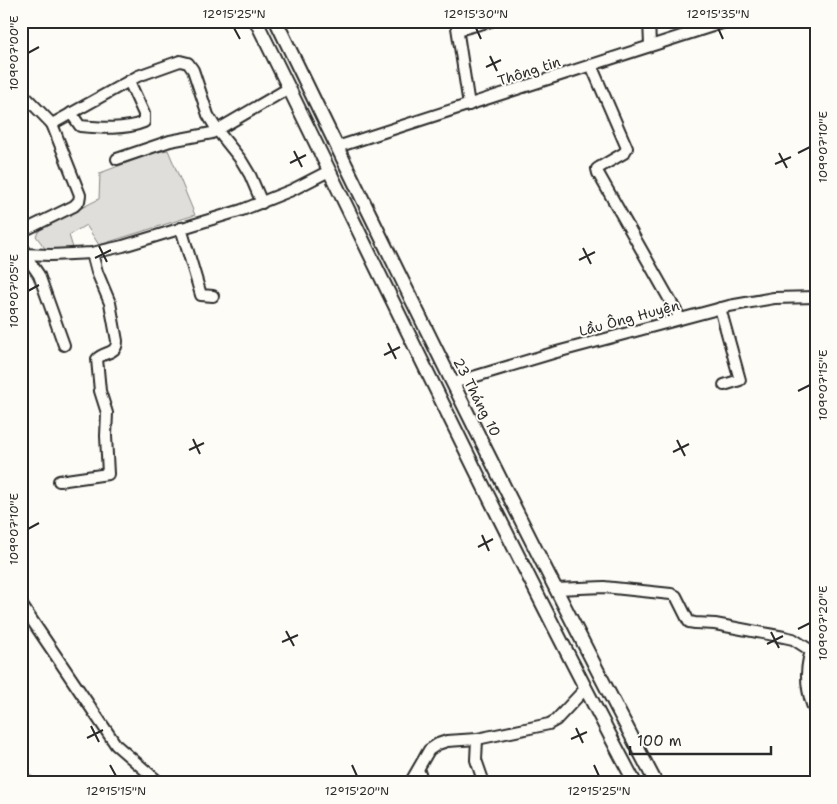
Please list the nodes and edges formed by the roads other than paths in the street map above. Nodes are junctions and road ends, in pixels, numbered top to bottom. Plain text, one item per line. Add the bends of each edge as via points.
1 (256, 21) edge
2 (276, 21) edge
3 (491, 21) edge
4 (649, 21) edge
5 (728, 21) edge
6 (457, 26) edge
7 (650, 46) junction
8 (591, 65) junction
9 (129, 82) junction
10 (289, 88) junction
11 (21, 92) edge
12 (468, 105) junction
13 (71, 113) junction
14 (52, 124) junction
15 (217, 130) junction
16 (337, 147) junction
17 (321, 155) junction
18 (117, 159) dead end
19 (329, 171) junction
20 (262, 203) junction
21 (181, 228) junction
22 (21, 232) edge
23 (21, 242) edge
24 (23, 253) edge
25 (92, 253) junction
26 (213, 296) dead end
27 (816, 297) edge
28 (720, 308) junction
29 (680, 318) junction
30 (64, 345) dead end
31 (453, 382) junction
32 (724, 385) dead end
33 (59, 481) dead end
34 (556, 589) junction
35 (21, 604) edge
36 (813, 653) edge
37 (602, 680) junction
38 (585, 689) junction
39 (816, 714) edge
40 (477, 739) junction
41 (418, 770) junction
42 (160, 783) edge
43 (410, 783) edge
44 (424, 783) edge
45 (484, 783) edge
46 (635, 783) edge
47 (656, 783) edge

1 - 10 main road
2 - 16 main road, 23 Tháng 10
3 - 6 street
4 - 7 street
5 - 7 street, Thông tin
6 - 12 street
7 - 8 street, Thông tin
8 - 12 street, Thông tin
8 - 29 street via 627,148 597,169 598,173
9 - 13 street
9 - 13 street via 144,114 144,122 101,128 80,126
9 - 15 street via 175,62 188,63
10 - 15 street
10 - 17 main road
11 - 14 street
12 - 16 street, Thông tin
13 - 14 street
14 - 22 street via 80,198 74,206
15 - 18 street via 170,141
15 - 20 street via 241,160
16 - 17 main road
16 - 31 main road, 23 Tháng 10
17 - 19 main road
19 - 20 street
19 - 38 main road
20 - 21 street
21 - 25 street
21 - 26 street via 201,296
23 - 24 street
24 - 25 street
24 - 30 street via 37,271
25 - 33 street via 110,304 117,344 113,351 97,359 100,391 107,413 108,474
27 - 28 street, Lầu Ông Huyện via 764,299
28 - 29 street, Lầu Ông Huyện
28 - 32 street via 740,380
29 - 31 street, Lầu Ông Huyện
31 - 34 main road, 23 Tháng 10
34 - 36 street via 604,587 671,594 676,596 689,622 784,637
34 - 37 main road, 23 Tháng 10
35 - 42 street via 116,745
36 - 39 street via 807,664 806,679
37 - 38 main road
37 - 47 main road, 23 Tháng 10
38 - 40 street via 550,724
38 - 46 main road
40 - 41 street via 447,741 434,746
40 - 45 street via 475,756
41 - 43 street
41 - 44 street

